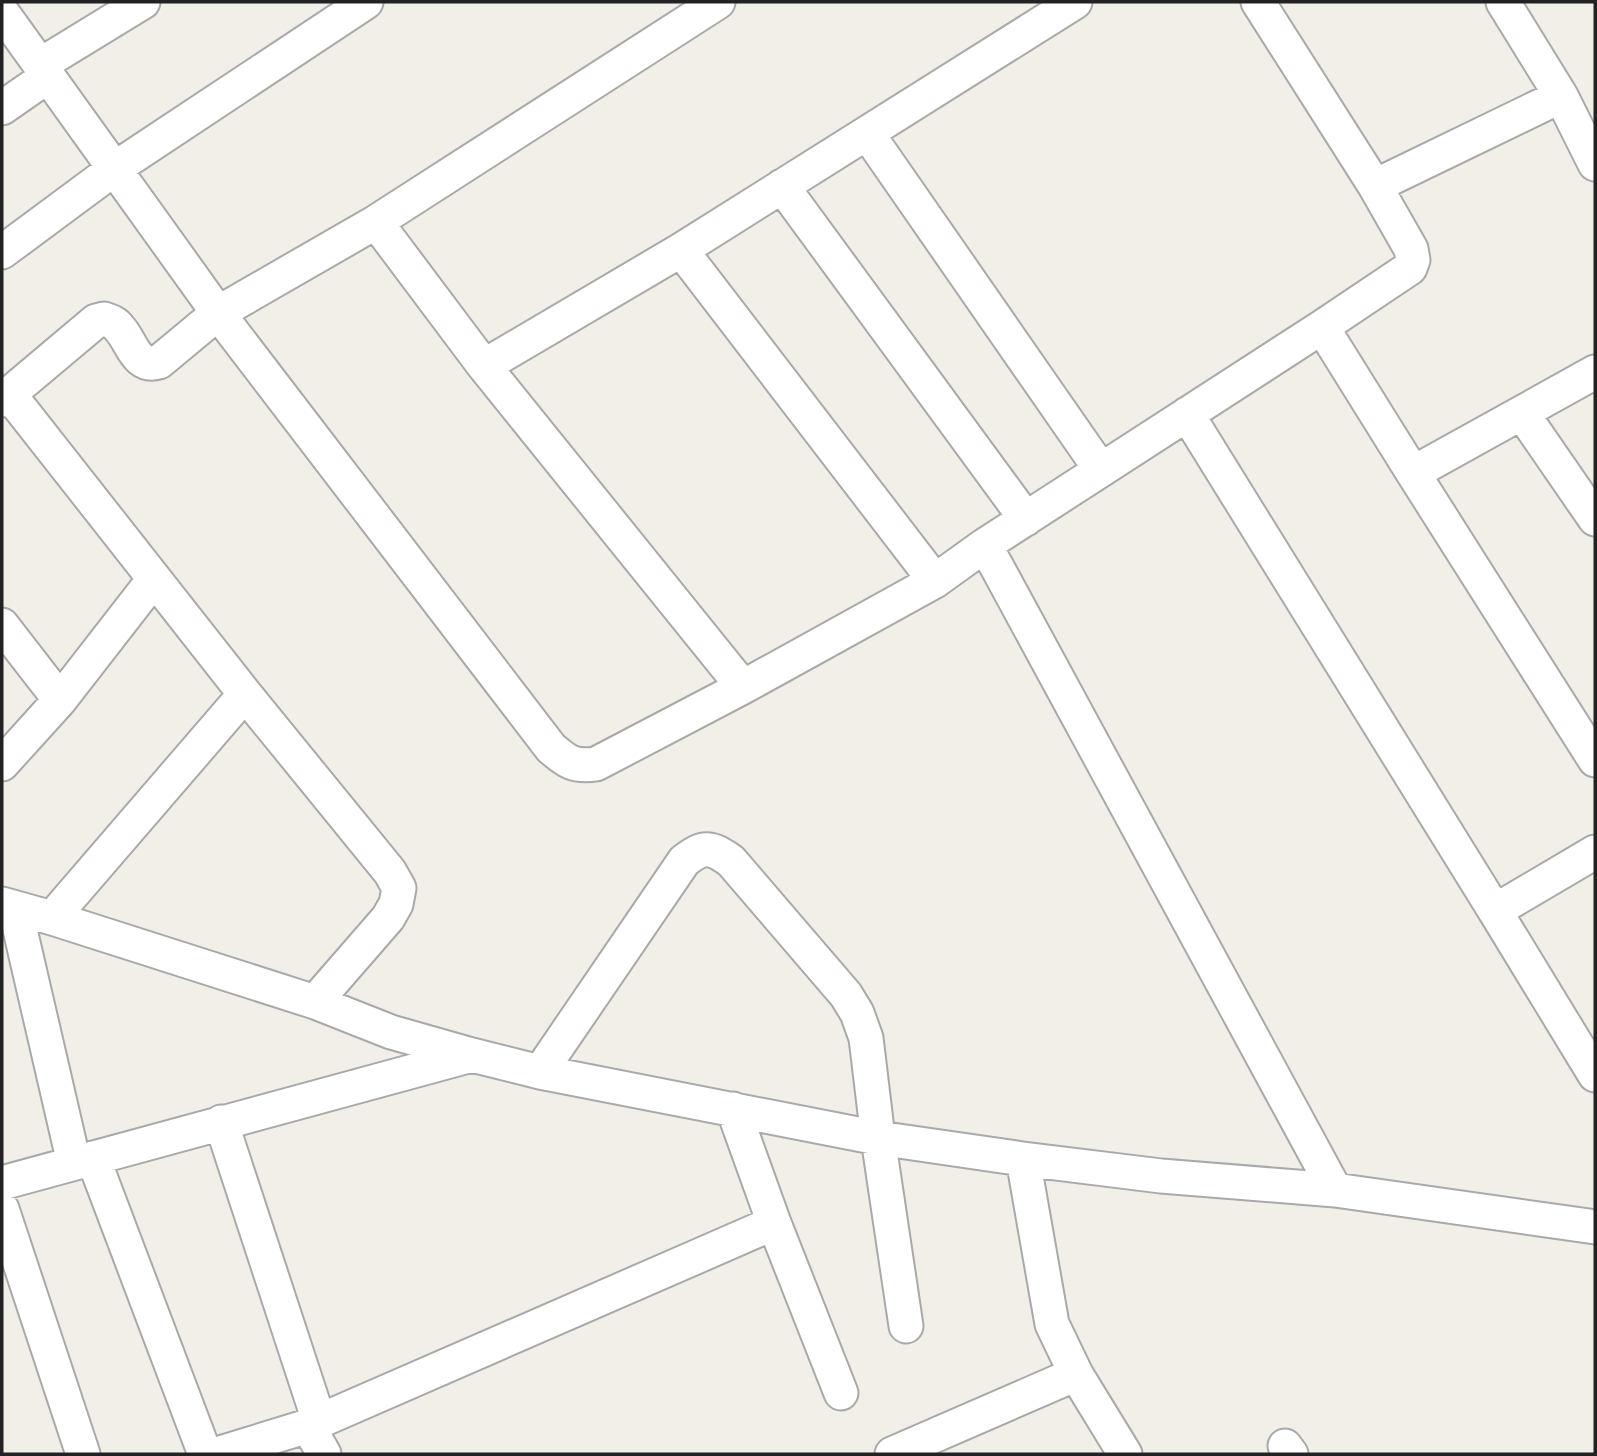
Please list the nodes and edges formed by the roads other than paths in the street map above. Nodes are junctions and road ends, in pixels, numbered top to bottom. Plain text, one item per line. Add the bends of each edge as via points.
1 (143, 2) edge
2 (366, 2) edge
3 (718, 2) edge
4 (1075, 2) edge
5 (1258, 2) edge
6 (1503, 2) edge
7 (2, 12) edge
8 (44, 70) junction
9 (2, 108) edge
10 (1577, 110) edge
11 (867, 133) junction
12 (1595, 164) edge
13 (114, 169) junction
14 (782, 186) junction
15 (1376, 186) junction
16 (376, 222) junction
17 (681, 250) junction
18 (2, 252) edge
19 (218, 313) junction
20 (1322, 327) junction
21 (484, 366) junction
22 (1595, 372) edge
23 (5, 397) edge
24 (1522, 413) junction
25 (1187, 414) junction
26 (1101, 470) junction
27 (1413, 473) junction
28 (1026, 519) junction
29 (1595, 519) edge
30 (985, 545) junction
31 (154, 579) junction
32 (935, 581) junction
33 (4, 632) edge
34 (743, 687) junction
35 (245, 694) junction
36 (60, 700) junction
37 (1595, 760) edge
38 (2, 764) edge
39 (1595, 852) edge
40 (8, 906) edge
41 (1495, 911) junction
42 (52, 918) junction
43 (315, 1002) junction
44 (472, 1055) junction
45 (540, 1072) junction
46 (1595, 1075) edge
47 (733, 1109) junction
48 (221, 1122) junction
49 (878, 1138) junction
50 (1023, 1159) junction
51 (83, 1160) junction
52 (2, 1182) edge
53 (1335, 1190) junction
54 (2, 1209) edge
55 (774, 1223) junction
56 (1595, 1227) edge
57 (906, 1326) dead end
58 (1076, 1374) junction
59 (841, 1393) dead end
60 (314, 1423) junction
61 (83, 1454) edge
62 (205, 1454) edge
63 (217, 1454) edge
64 (324, 1454) edge
65 (892, 1454) edge
66 (1125, 1454) edge

1 - 8 street
2 - 13 street
3 - 16 street
4 - 11 street
5 - 15 street
6 - 10 street
7 - 8 street
8 - 9 street
8 - 13 street
10 - 12 street
10 - 15 street
11 - 14 street
11 - 26 street
13 - 18 street
13 - 19 street
14 - 17 street
14 - 28 street
15 - 20 street via 1411,249 1410,268
16 - 19 street
16 - 21 street
17 - 21 street
17 - 32 street
19 - 23 street via 152,365 138,359 119,327 104,319 96,321
19 - 34 street via 551,748 566,761 596,764
20 - 25 street
20 - 27 street
21 - 34 street
22 - 24 street
23 - 31 street
24 - 27 street
24 - 29 street
25 - 26 street
25 - 41 street
26 - 28 street
27 - 37 street
28 - 30 street
30 - 32 street
30 - 53 street
31 - 35 street
31 - 36 street
32 - 34 street
33 - 36 street
35 - 42 street
35 - 43 street via 399,888 388,918
36 - 38 street
39 - 41 street
40 - 42 street
40 - 51 street
41 - 46 street
42 - 43 street
43 - 44 street via 391,1032
44 - 45 street
44 - 48 street
45 - 47 street
45 - 49 street via 684,861 695,852 716,851 731,861 857,1013 866,1038
47 - 49 street
47 - 55 street
48 - 51 street
48 - 60 street
49 - 50 street
49 - 57 street
50 - 53 street
50 - 58 street via 1052,1324
51 - 52 street
51 - 62 street
53 - 56 street
54 - 61 street
55 - 59 street
55 - 60 street
58 - 65 street
58 - 66 street
60 - 63 street
60 - 64 street

